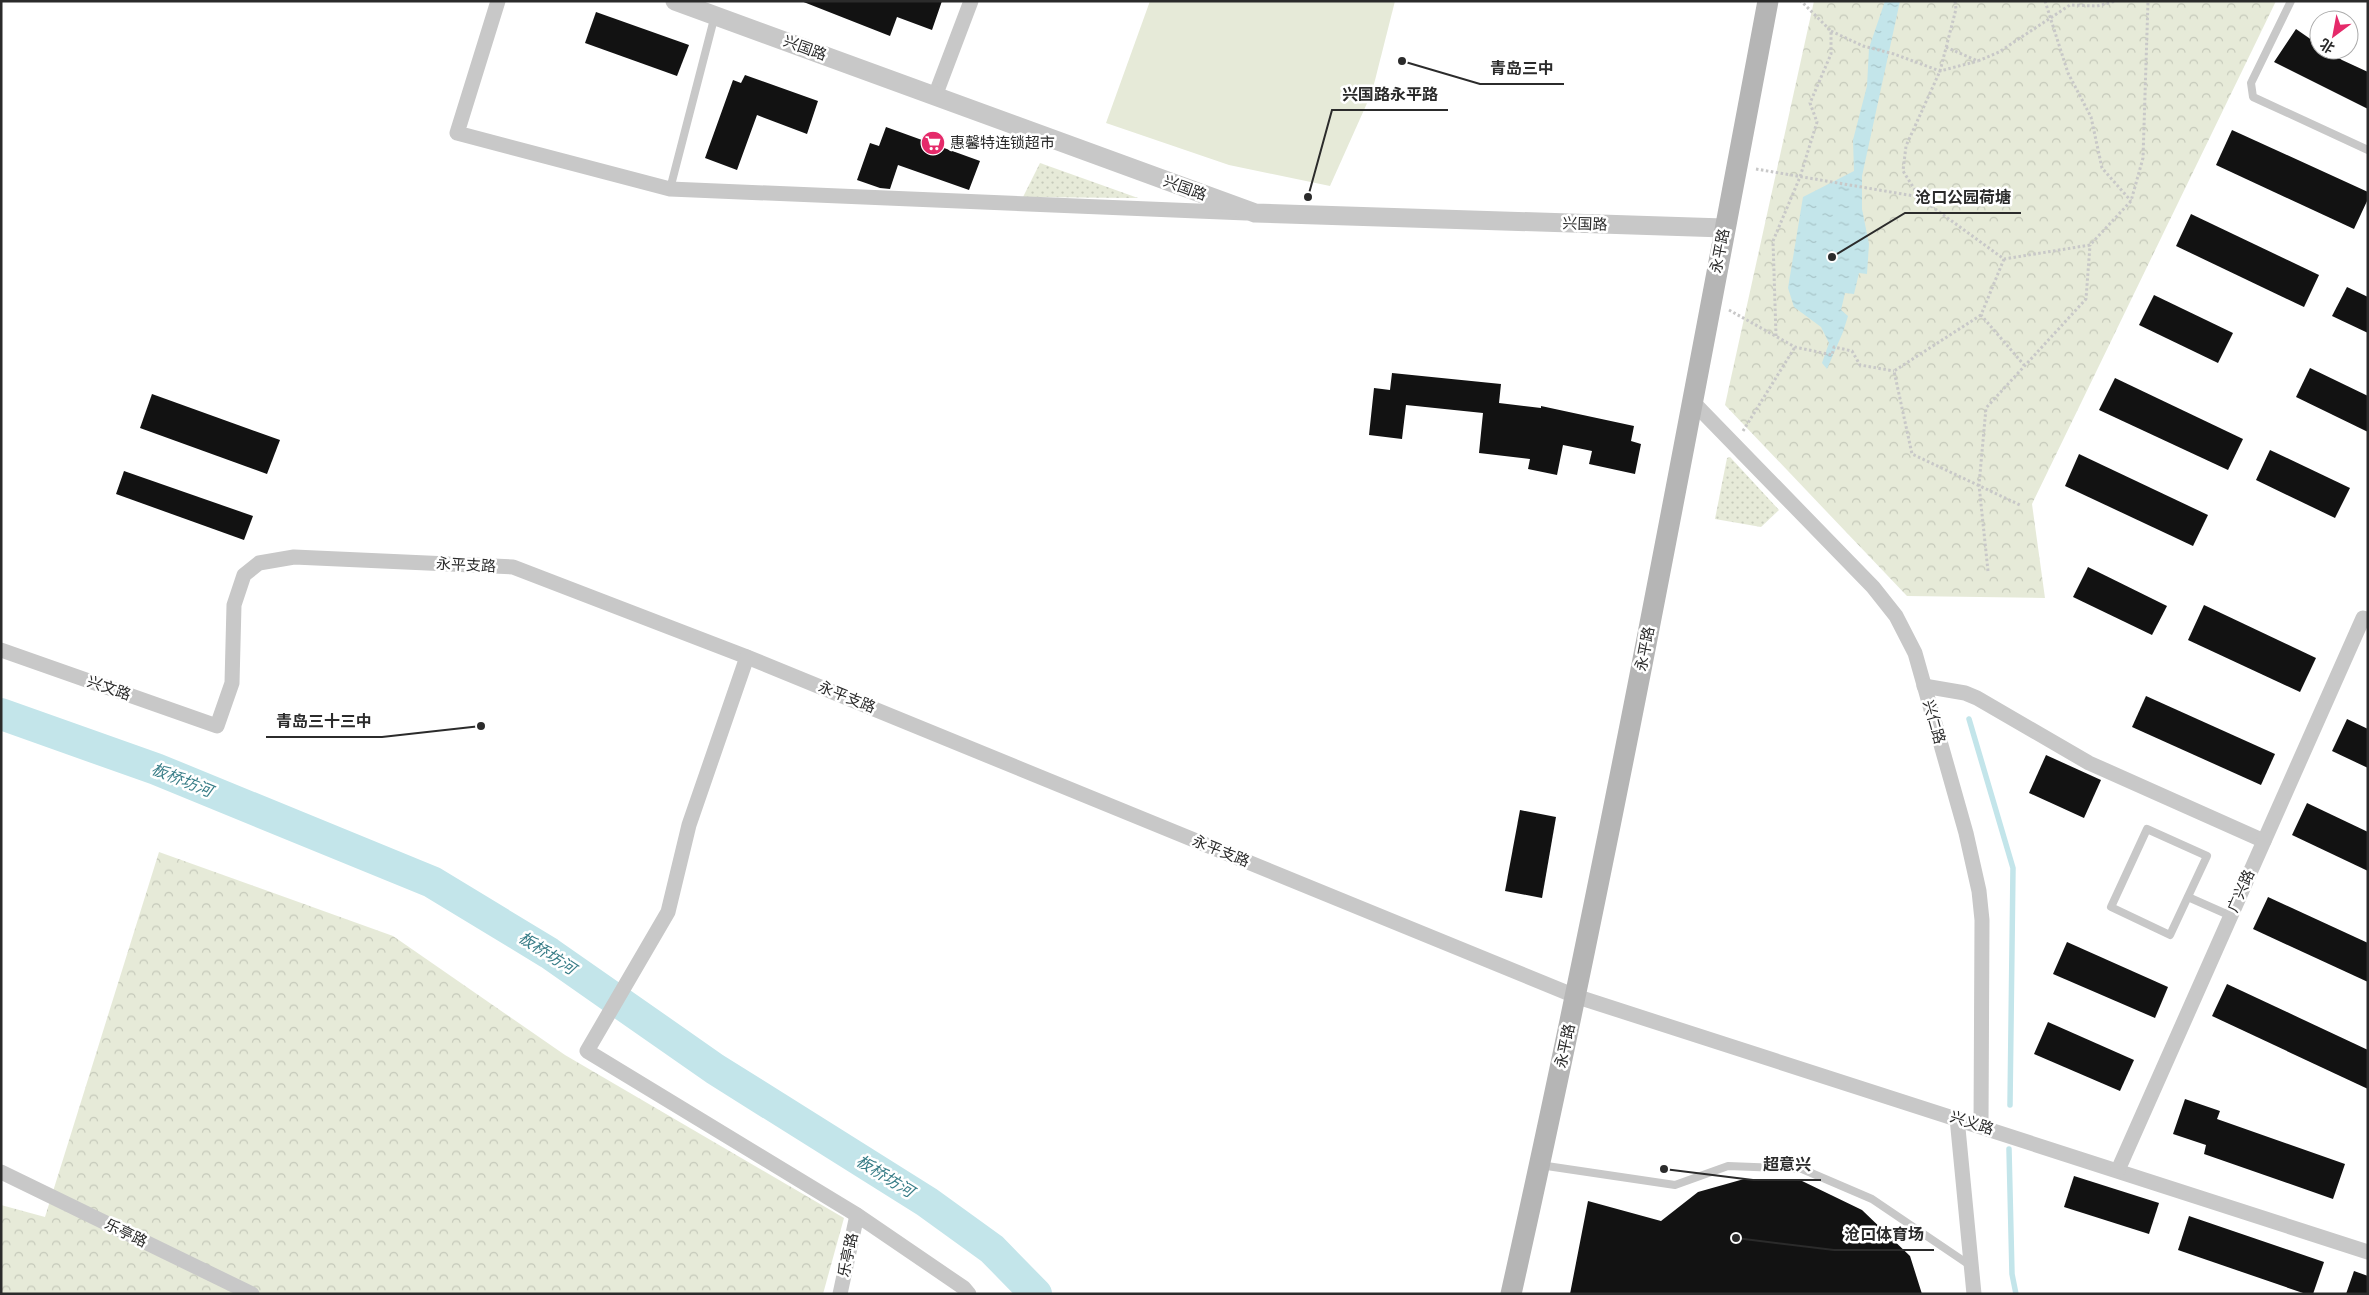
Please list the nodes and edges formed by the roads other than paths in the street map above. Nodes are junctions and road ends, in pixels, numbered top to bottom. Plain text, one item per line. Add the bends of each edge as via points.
1 (498, 1) edge
2 (675, 1) edge
3 (971, 1) edge
4 (1768, 1) edge
5 (2290, 1) edge
6 (715, 15) junction
7 (935, 96) junction
8 (2368, 150) edge
9 (670, 189) junction
10 (1255, 213) junction
11 (1724, 228) junction
12 (1692, 401) junction
13 (2368, 620) edge
14 (1, 650) edge
15 (746, 656) junction
16 (1924, 686) junction
17 (218, 726) joint
18 (2264, 841) junction
19 (2188, 896) junction
20 (2231, 916) junction
21 (1575, 996) junction
22 (1957, 1118) junction
23 (1981, 1126) junction
24 (1540, 1165) junction
25 (2118, 1170) junction
26 (1, 1172) edge
27 (857, 1215) junction
28 (2368, 1252) edge
29 (1972, 1267) junction
30 (252, 1294) edge
31 (840, 1294) edge
32 (969, 1294) edge
33 (1511, 1294) edge
34 (1974, 1294) edge

1 - 9 street via 457,133
2 - 6 street, 兴国路
3 - 7 street
4 - 11 main road, 永平路
5 - 8 lane via 2251,83 2253,98
6 - 7 street, 兴国路
6 - 9 lane
7 - 10 street, 兴国路
9 - 10 street
10 - 11 street, 兴国路
11 - 12 main road, 永平路
12 - 16 street, 兴仁路 via 1873,587 1896,616 1915,653
12 - 21 main road, 永平路
13 - 18 street, 广兴路 via 2363,618
14 - 17 street, 兴文路
15 - 17 street, 永平支路 via 513,567 294,557 259,563 244,575 234,605 232,684
15 - 21 street, 永平支路
15 - 27 street via 689,825 668,912 587,1051
16 - 18 street via 1976,698 2089,763
16 - 23 street, 兴仁路 via 1979,891 1982,920
18 - 20 street, 广兴路
19 - 19 lane via 2207,856 2147,829 2111,907 2170,935
19 - 20 lane
20 - 25 street, 广兴路
21 - 22 street, 兴义路
21 - 24 main road, 永平路
22 - 23 street, 兴义路
22 - 29 street
23 - 25 street, 兴义路
24 - 29 lane via 1676,1186 1728,1166 1802,1169 1872,1200
24 - 33 main road, 永平路
25 - 28 street, 兴义路
26 - 30 street, 乐亭路
27 - 31 street, 乐亭路
27 - 32 street
29 - 34 street

